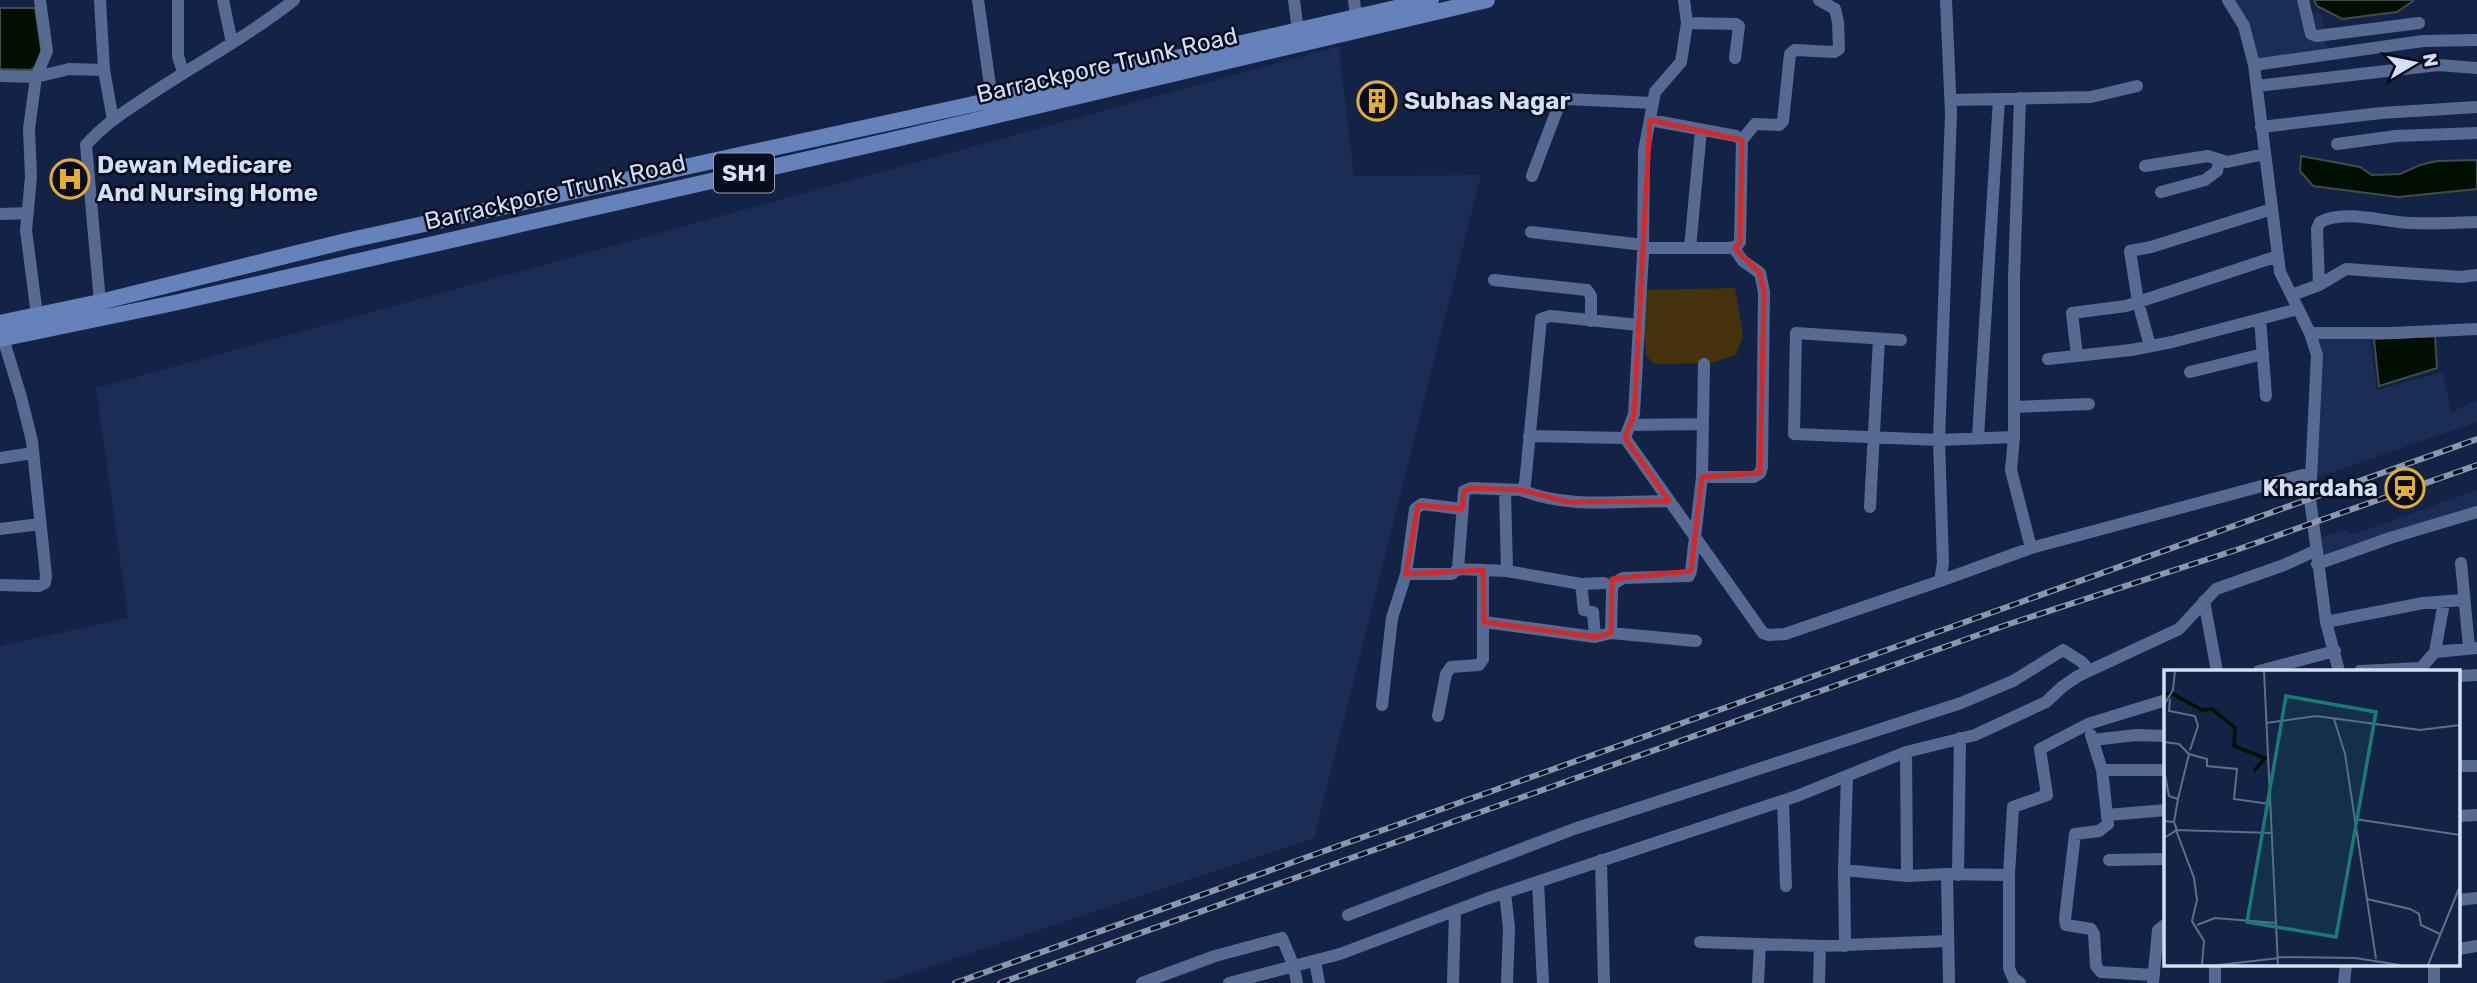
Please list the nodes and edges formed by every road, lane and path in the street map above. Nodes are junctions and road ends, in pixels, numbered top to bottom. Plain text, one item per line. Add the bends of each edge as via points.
1 (40, 0) edge
2 (100, 0) edge
3 (178, 0) edge
4 (223, 0) edge
5 (294, 0) edge
6 (978, 0) edge
7 (1294, 0) edge
8 (1354, 0) edge
9 (1431, 0) edge
10 (1487, 0) edge
11 (1684, 0) edge
12 (1819, 0) edge
13 (1946, 0) edge
14 (2228, 0) edge
15 (2303, 0) edge
16 (1356, 17) junction
17 (1687, 23) junction
18 (2419, 23) dead end
19 (1298, 31) junction
20 (2477, 40) edge
21 (232, 43) junction
22 (1735, 58) dead end
23 (2254, 65) junction
24 (2477, 68) edge
25 (104, 70) junction
26 (183, 72) junction
27 (0, 76) edge
28 (36, 77) junction
29 (2137, 86) dead end
30 (2257, 86) junction
31 (2020, 98) junction
32 (1999, 99) junction
33 (1951, 100) junction
34 (1653, 103) junction
35 (2477, 107) edge
36 (993, 108) junction
37 (113, 120) junction
38 (1650, 120) junction
39 (2261, 128) junction
40 (1701, 130) junction
41 (2477, 133) edge
42 (1742, 139) junction
43 (2337, 144) dead end
44 (2265, 154) junction
45 (2219, 161) junction
46 (2145, 166) dead end
47 (1532, 176) dead end
48 (2161, 192) dead end
49 (2272, 209) junction
50 (28, 213) junction
51 (0, 214) edge
52 (2477, 222) edge
53 (1531, 232) dead end
54 (1644, 246) junction
55 (1733, 247) junction
56 (1690, 248) junction
57 (2278, 256) junction
58 (2477, 275) edge
59 (1494, 280) dead end
60 (2319, 285) junction
61 (2292, 295) junction
62 (100, 302) junction
63 (2138, 302) junction
64 (2298, 309) junction
65 (37, 315) junction
66 (2260, 319) junction
67 (1591, 321) junction
68 (1639, 325) junction
69 (2477, 329) edge
70 (1, 333) edge
71 (2311, 334) junction
72 (1879, 339) junction
73 (1901, 340) dead end
74 (2150, 346) junction
75 (2263, 354) junction
76 (2077, 356) junction
77 (2048, 359) dead end
78 (1704, 364) dead end
79 (2190, 372) dead end
80 (2266, 397) dead end
81 (2089, 404) dead end
82 (2015, 407) junction
83 (1703, 424) junction
84 (1628, 431) junction
85 (1529, 436) junction
86 (1875, 436) junction
87 (1978, 437) junction
88 (2014, 437) junction
89 (1939, 440) junction
90 (33, 453) junction
91 (0, 458) edge
92 (2310, 473) junction
93 (1702, 477) junction
94 (1506, 490) junction
95 (1521, 490) junction
96 (1670, 501) junction
97 (1870, 507) dead end
98 (1462, 509) junction
99 (2477, 512) edge
100 (40, 524) junction
101 (0, 529) edge
102 (1696, 536) junction
103 (2031, 548) junction
104 (2317, 550) junction
105 (2461, 563) dead end
106 (2317, 564) junction
107 (1458, 569) junction
108 (1483, 570) junction
109 (1507, 571) junction
110 (1406, 574) junction
111 (1940, 581) junction
112 (1604, 583) dead end
113 (1580, 584) junction
114 (0, 585) edge
115 (2464, 600) junction
116 (2204, 601) junction
117 (2444, 602) junction
118 (1484, 622) junction
119 (2326, 622) junction
120 (1611, 633) junction
121 (1595, 637) junction
122 (1696, 641) dead end
123 (2473, 648) edge
124 (2335, 651) junction
125 (2435, 652) junction
126 (2217, 670) edge
127 (2266, 670) edge
128 (2339, 670) edge
129 (2419, 670) edge
130 (2089, 671) junction
131 (2164, 699) edge
132 (1382, 705) dead end
133 (1437, 716) dead end
134 (2088, 724) junction
135 (2164, 736) edge
136 (1960, 738) junction
137 (2093, 740) junction
138 (1906, 752) junction
139 (2102, 770) junction
140 (2164, 770) edge
141 (1847, 776) junction
142 (1783, 801) junction
143 (2164, 810) edge
144 (2107, 815) junction
145 (2164, 859) edge
146 (1601, 860) junction
147 (2109, 860) dead end
148 (1844, 870) junction
149 (1953, 874) junction
150 (2009, 875) junction
151 (1907, 876) junction
152 (1538, 882) junction
153 (1786, 886) dead end
154 (1505, 893) junction
155 (1455, 911) junction
156 (1348, 915) dead end
157 (2164, 925) edge
158 (1948, 941) junction
159 (1700, 942) dead end
160 (1760, 944) junction
161 (1820, 946) junction
162 (1845, 946) junction
163 (1315, 961) junction
164 (2215, 965) edge
165 (2346, 965) edge
166 (2434, 965) edge
167 (1294, 967) junction
168 (2153, 979) edge
169 (1142, 983) edge
170 (1229, 983) edge
171 (1297, 983) edge
172 (1319, 983) edge
173 (1453, 983) edge
174 (1507, 983) edge
175 (1543, 983) edge
176 (1604, 983) edge
177 (1758, 983) edge
178 (1819, 983) edge
179 (1949, 983) edge
180 (2020, 983) edge
181 (2215, 983) edge
182 (2344, 983) edge
183 (2434, 983) edge

1 - 28 street via 47,51
2 - 25 street
3 - 26 street via 178,56
4 - 21 street
5 - 21 street
6 - 36 street
7 - 19 street
8 - 16 street
9 - 16 main road, Barrackpore Trunk Road / SH1
10 - 36 main road, Barrackpore Trunk Road / SH1
11 - 17 street
12 - 42 street via 1835,9 1839,49 1790,54 1783,121 1779,125 1755,124
13 - 33 street
14 - 23 street via 2244,26
15 - 18 street via 2311,34 2317,36
16 - 19 main road, Barrackpore Trunk Road / SH1
17 - 22 street via 1737,24
17 - 34 street via 1681,62 1655,92
19 - 36 main road, Barrackpore Trunk Road / SH1
20 - 23 street via 2423,41
21 - 26 street
23 - 30 street
24 - 30 street via 2438,65
25 - 28 street via 69,69
25 - 37 street
26 - 37 street
27 - 28 street
28 - 50 street via 29,129
29 - 31 street via 2091,97
30 - 39 street
31 - 32 street
31 - 82 street
32 - 33 street
32 - 87 street
33 - 89 street
34 - 38 street
34 - 47 street via 1566,99 1557,110
35 - 39 street
36 - 62 main road, Barrackpore Trunk Road / SH1 via 346,241
36 - 70 main road, Barrackpore Trunk Road / SH1 via 174,303
37 - 62 street via 86,145
38 - 40 street
38 - 54 street via 1644,151
39 - 44 street
40 - 42 street
40 - 56 street
41 - 43 street
42 - 55 street via 1740,242
44 - 45 street
44 - 49 street
45 - 46 street via 2208,156
45 - 48 street via 2217,171 2205,180
49 - 57 street
49 - 63 street via 2130,251
50 - 51 street
50 - 65 street via 27,255
52 - 60 street via 2327,219 2317,229
53 - 54 street
54 - 56 street
54 - 68 street
55 - 56 street
55 - 93 street via 1760,273 1765,292 1762,467 1754,477
57 - 61 street via 2280,272
57 - 63 street
58 - 60 street via 2346,269
59 - 67 street via 1587,290
60 - 61 street
61 - 64 street
62 - 65 main road, Barrackpore Trunk Road / SH1
63 - 74 street
63 - 76 street via 2072,313
64 - 66 street
64 - 71 street
65 - 70 main road, Barrackpore Trunk Road / SH1
66 - 74 street
66 - 75 street
67 - 68 street
67 - 85 street via 1541,319
68 - 84 street via 1634,414
69 - 71 street
70 - 90 street via 22,397
71 - 92 street via 2317,355
72 - 73 street
72 - 86 street
72 - 86 street via 1796,333 1794,434
74 - 76 street
75 - 79 street
75 - 80 street
76 - 77 street
78 - 83 street
81 - 82 street
82 - 88 street
83 - 84 street
83 - 93 street
84 - 85 street
84 - 96 street
85 - 95 street
86 - 89 street
86 - 97 street
87 - 88 street
87 - 89 street
88 - 103 street via 2011,470
89 - 111 street
90 - 91 street
90 - 100 street
92 - 103 street
92 - 104 street
93 - 102 street
94 - 95 street
94 - 98 street via 1464,491
94 - 109 street
95 - 96 street via 1568,502
96 - 102 street
98 - 107 street
98 - 110 street via 1418,505
99 - 106 street
100 - 101 street
100 - 114 street via 45,583
102 - 111 street via 1759,629 1769,635 1785,634
102 - 120 street via 1689,576 1623,578 1613,584
103 - 111 street
104 - 106 street
104 - 116 street via 2216,589
105 - 115 street
106 - 119 street
107 - 108 street
107 - 110 street via 1452,574
108 - 109 street
108 - 118 street
109 - 113 street
110 - 132 street via 1392,618
112 - 113 street
113 - 121 street via 1584,610 1593,611
115 - 117 street
115 - 123 street
116 - 126 street
116 - 130 street via 2179,629
117 - 119 street
117 - 125 street
118 - 121 street
118 - 133 street via 1483,659 1479,665 1451,667
119 - 124 street
120 - 121 street
120 - 122 street
123 - 125 street
124 - 127 street
124 - 128 street
125 - 129 street
130 - 136 street via 2046,702
130 - 156 street via 2063,650 2013,681 1961,703 1574,829
131 - 134 street
134 - 137 street
134 - 150 street via 2040,749 2047,795 2013,807
135 - 137 street
136 - 138 street
136 - 149 street
137 - 139 street
138 - 141 street
138 - 151 street
139 - 140 street
139 - 144 street
141 - 142 street
141 - 148 street
142 - 146 street
142 - 153 street
143 - 144 street
144 - 168 street via 2108,824 2099,831 2075,834 2066,925 2091,929 2096,966 2101,972
145 - 147 street
146 - 152 street
146 - 176 street
148 - 151 street
148 - 162 street
149 - 150 street
149 - 151 street
149 - 158 street
150 - 180 street via 2009,968
152 - 154 street
152 - 175 street
154 - 155 street
154 - 174 street
155 - 163 street
155 - 173 street
157 - 168 street via 2158,930
158 - 162 street
158 - 179 street
159 - 160 street
160 - 161 street
160 - 177 street
161 - 162 street
161 - 178 street
163 - 167 street
163 - 172 street
164 - 181 street
165 - 182 street
166 - 183 street
167 - 169 street via 1282,938
167 - 170 street
167 - 171 street

